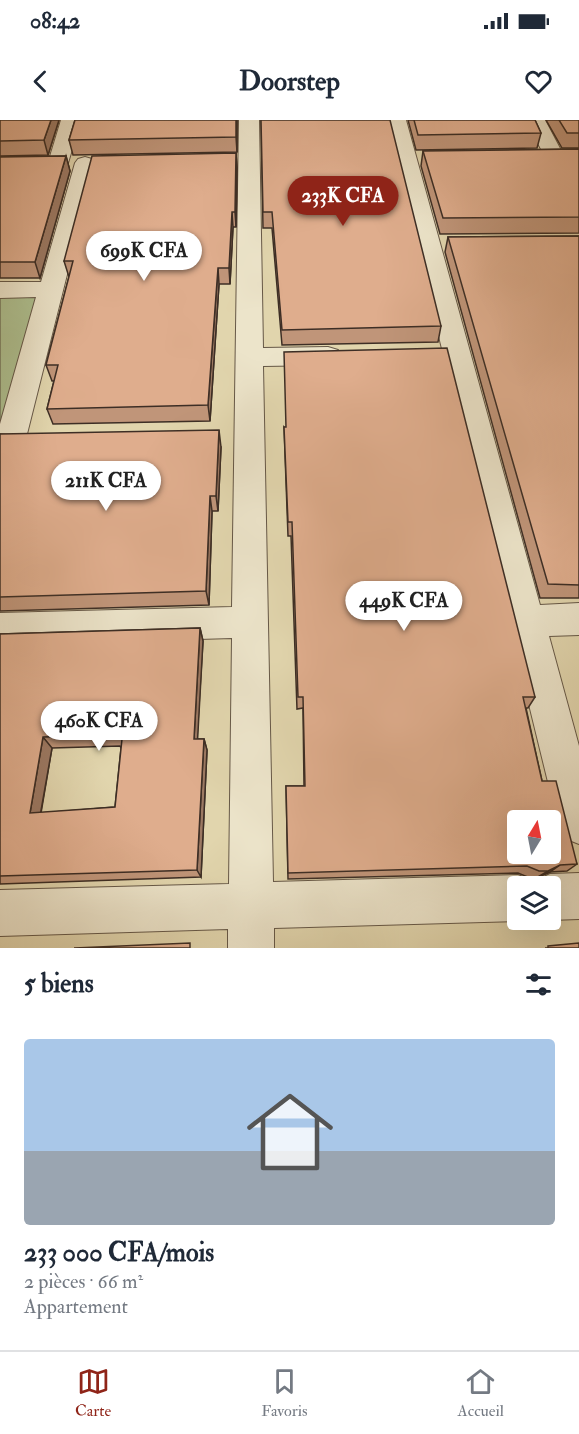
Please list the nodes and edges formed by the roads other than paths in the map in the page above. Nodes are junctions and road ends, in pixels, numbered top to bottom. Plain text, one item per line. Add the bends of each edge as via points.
1 (71, 120) edge
2 (249, 120) edge
3 (396, 120) edge
4 (535, 120) edge
5 (531, 157) edge
6 (35, 164) edge
7 (58, 164) junction
8 (52, 289) junction
9 (0, 290) edge
10 (353, 355) edge
11 (249, 357) junction
12 (15, 438) edge
13 (579, 619) edge
14 (526, 621) junction
15 (250, 622) junction
16 (0, 629) edge
17 (579, 823) edge
18 (579, 896) edge
19 (561, 897) edge
20 (507, 899) edge
21 (0, 913) edge
22 (251, 927) edge

1 - 7 street
2 - 11 street via 237,160
3 - 14 street via 417,158 440,243 445,354
4 - 5 street via 562,156
6 - 7 street
7 - 8 street via 97,163
8 - 9 street
8 - 12 street
10 - 11 street
11 - 15 street via 238,433
13 - 14 street
14 - 17 street
15 - 16 street
15 - 22 street
18 - 19 street
20 - 22 street
21 - 22 street

